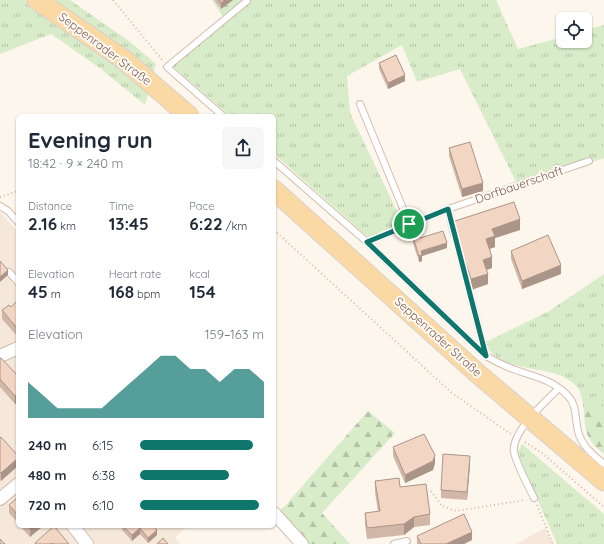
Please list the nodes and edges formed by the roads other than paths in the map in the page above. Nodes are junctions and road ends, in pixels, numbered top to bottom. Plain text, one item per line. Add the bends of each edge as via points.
1 (37, 0) edge
2 (246, 1) edge
3 (360, 104) dead end
4 (187, 114) edge
5 (221, 114) edge
6 (589, 161) dead end
7 (276, 163) edge
8 (276, 192) edge
9 (0, 206) edge
10 (448, 209) junction
11 (16, 220) edge
12 (409, 224) junction
13 (456, 240) edge
14 (367, 242) junction
15 (458, 248) edge
16 (9, 272) edge
17 (16, 280) edge
18 (16, 349) edge
19 (0, 356) edge
20 (486, 356) junction
21 (558, 388) junction
22 (529, 418) junction
23 (604, 464) edge
24 (604, 481) edge
25 (16, 486) edge
26 (1, 497) edge
27 (534, 498) road end
28 (276, 515) edge
29 (75, 528) edge
30 (407, 541) dead end
31 (86, 544) edge
32 (302, 544) edge
33 (394, 544) edge

1 - 4 main road, Seppenrader Straße via 123,60
2 - 5 lane via 167,67
3 - 12 lane
6 - 10 lane, Dorfbauerschaft
7 - 14 lane
8 - 22 main road, Seppenrader Straße
9 - 11 lane
10 - 12 lane, Dorfbauerschaft
10 - 13 lane
12 - 14 lane, Dorfbauerschaft
14 - 20 lane
15 - 20 lane
16 - 17 lane
18 - 19 street
20 - 21 lane via 508,368 531,374
21 - 22 lane
21 - 23 lane via 569,397 575,409 578,433 589,452
22 - 24 main road, Seppenrader Straße
22 - 27 lane via 517,438 514,452
25 - 26 street
28 - 32 street
29 - 31 street
30 - 33 lane

